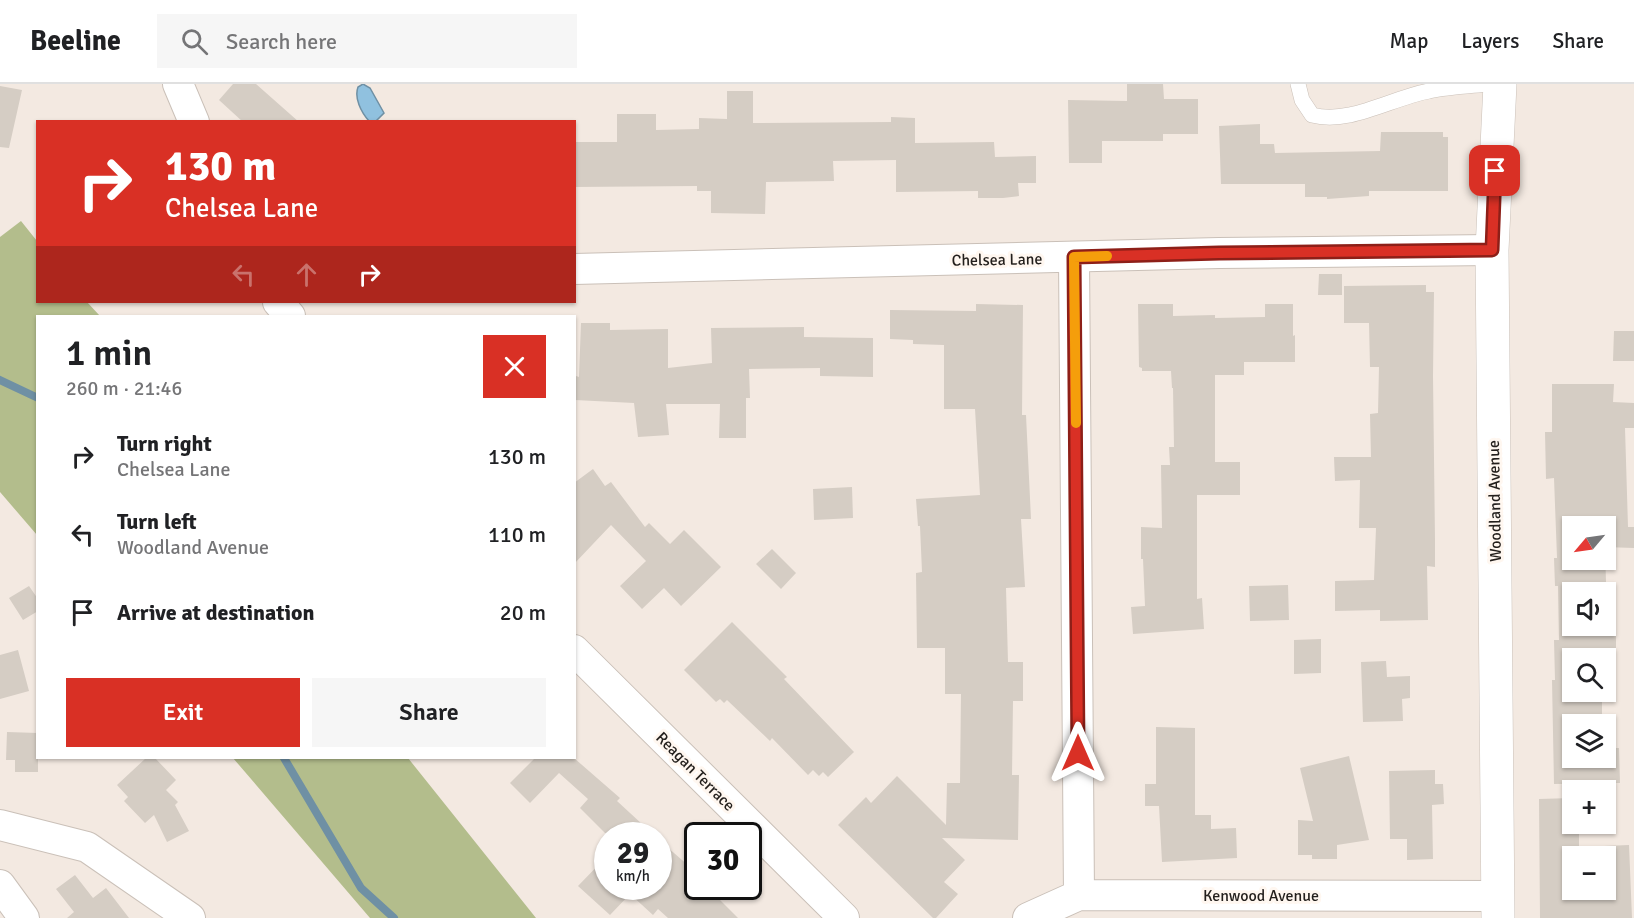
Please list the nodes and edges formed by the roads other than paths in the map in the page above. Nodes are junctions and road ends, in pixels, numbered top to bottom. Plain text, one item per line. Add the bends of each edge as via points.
1 (178, 84) edge
2 (1298, 84) edge
3 (1489, 84) edge
4 (1500, 84) edge
5 (193, 120) edge
6 (1492, 250) junction
7 (1074, 257) junction
8 (576, 269) edge
9 (279, 303) edge
10 (289, 315) edge
11 (576, 652) edge
12 (0, 825) edge
13 (0, 885) edge
14 (1079, 895) junction
15 (1498, 907) edge
16 (24, 918) edge
17 (190, 918) edge
18 (844, 918) edge
19 (1028, 918) edge

1 - 5 street
2 - 3 lane via 1311,115 1324,118 1360,112 1428,91
4 - 6 street, Woodland Avenue
6 - 7 street, Chelsea Lane
6 - 15 street, Woodland Avenue
7 - 8 street, Chelsea Lane
7 - 14 street
9 - 10 street
11 - 18 street, Reagan Terrace
12 - 17 street via 87,847
13 - 16 street
14 - 15 street, Kenwood Avenue
14 - 19 street, Kenwood Avenue

